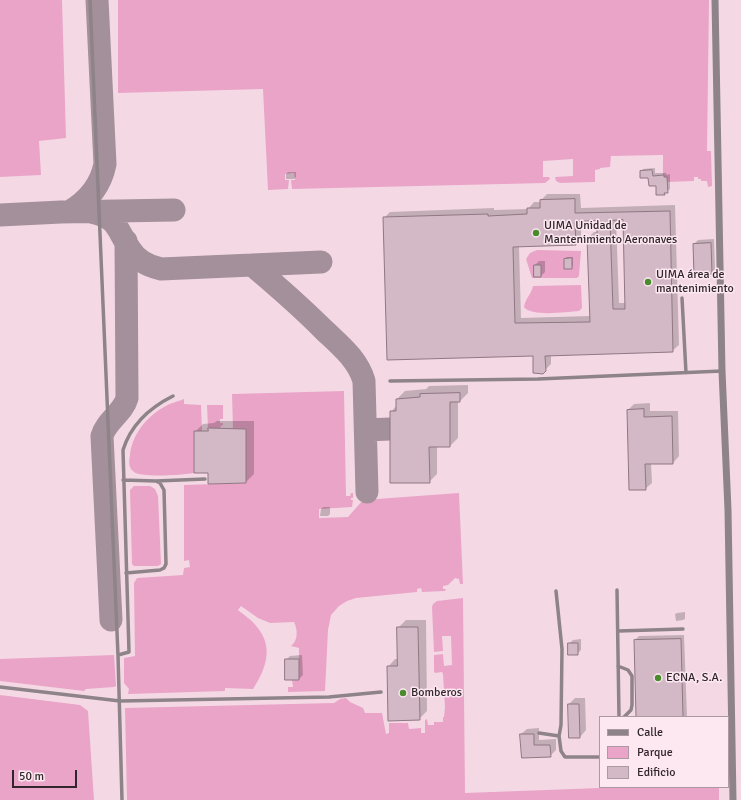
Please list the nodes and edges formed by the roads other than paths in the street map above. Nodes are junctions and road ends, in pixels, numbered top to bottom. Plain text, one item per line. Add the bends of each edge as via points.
1 (90, 0) edge
2 (715, 0) edge
3 (682, 298) dead end
4 (722, 371) junction
5 (686, 372) junction
6 (390, 381) dead end
7 (173, 396) dead end
8 (205, 479) dead end
9 (123, 480) junction
10 (156, 481) junction
11 (171, 481) junction
12 (164, 494) junction
13 (126, 573) junction
14 (617, 590) dead end
15 (556, 591) dead end
16 (683, 629) dead end
17 (618, 632) junction
18 (118, 655) junction
19 (618, 666) junction
20 (0, 688) edge
21 (381, 692) dead end
22 (120, 701) junction
23 (619, 716) edge
24 (625, 716) edge
25 (539, 733) dead end
26 (558, 736) junction
27 (599, 757) edge
28 (730, 764) edge
29 (122, 800) edge
30 (733, 800) edge

1 - 18 lane
2 - 4 street
3 - 5 lane
4 - 5 lane
4 - 28 street via 728,510
5 - 6 lane via 538,379
7 - 9 lane via 139,419 126,440 123,450
8 - 11 lane
9 - 10 lane
9 - 13 lane
10 - 11 lane
10 - 12 lane via 162,486
11 - 12 lane via 166,486
12 - 13 lane via 166,564 160,570
13 - 18 lane via 129,652
14 - 17 lane
15 - 26 lane via 562,649 561,725
16 - 17 lane
17 - 19 lane
18 - 22 lane
19 - 23 lane
19 - 24 lane via 628,670 632,676 632,705
20 - 22 lane
21 - 22 lane via 329,697
22 - 29 lane
25 - 26 lane
26 - 27 lane via 565,757
28 - 30 street

